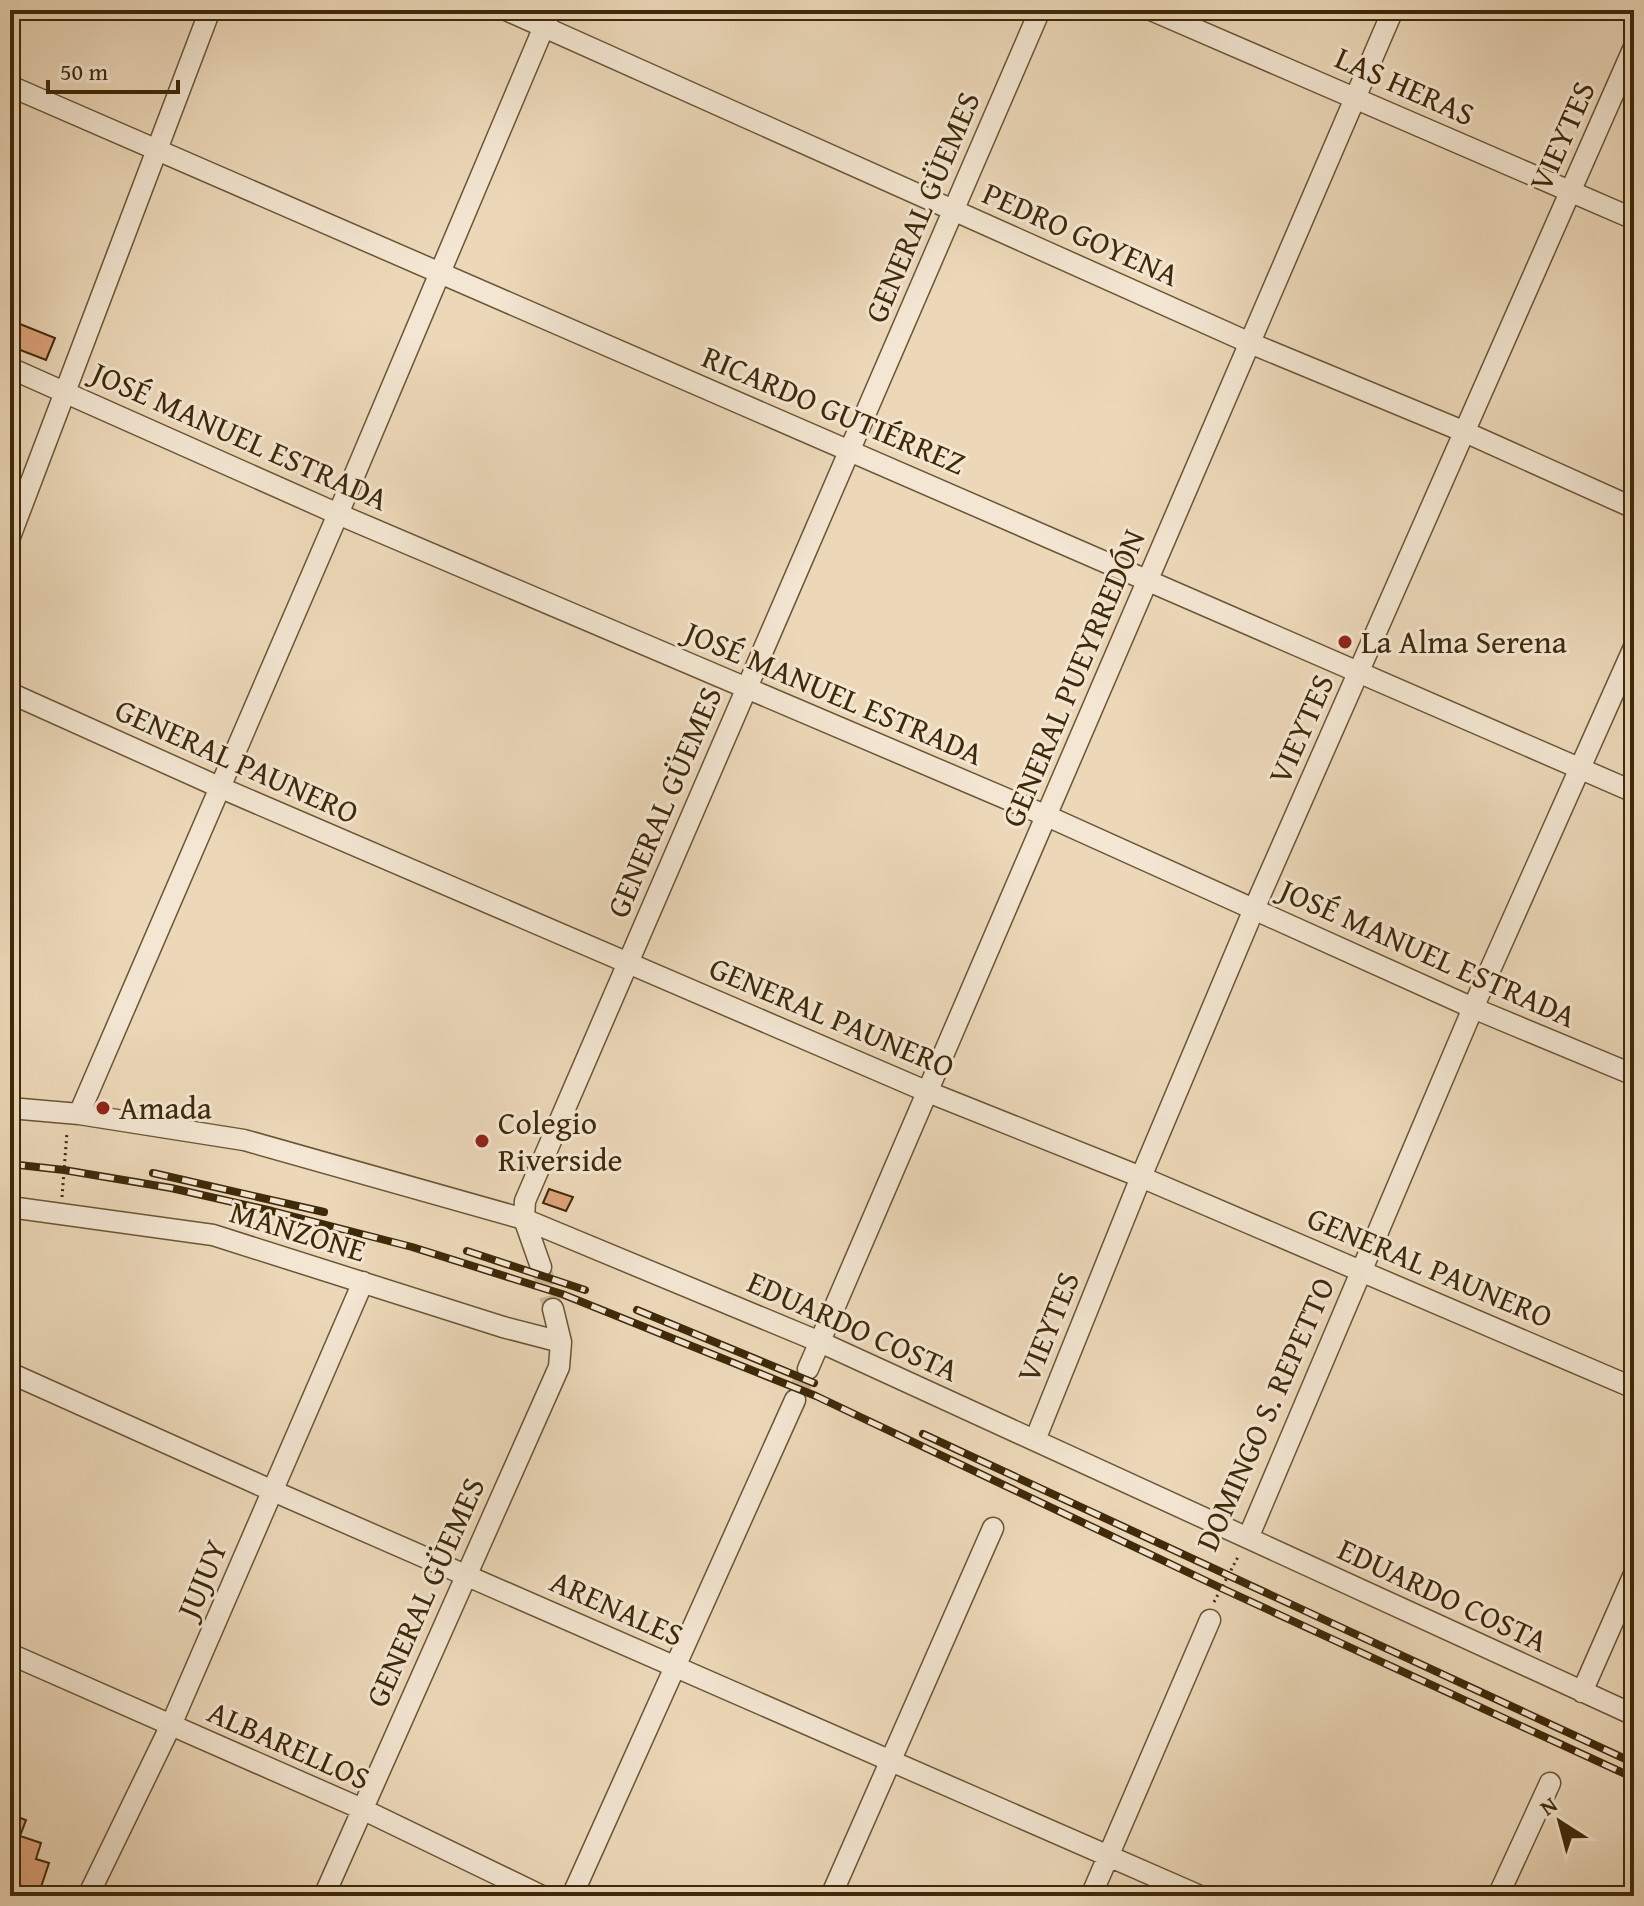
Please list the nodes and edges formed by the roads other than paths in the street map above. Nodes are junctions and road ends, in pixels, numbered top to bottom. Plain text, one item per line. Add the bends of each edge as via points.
1 (210, 10) edge
2 (506, 10) edge
3 (1040, 10) edge
4 (1151, 10) edge
5 (1393, 10) edge
6 (548, 18) edge
7 (1634, 47) edge
8 (10, 86) edge
9 (1356, 97) junction
10 (158, 150) junction
11 (1570, 192) junction
12 (953, 210) junction
13 (1634, 219) edge
14 (440, 272) junction
15 (1250, 343) junction
16 (10, 368) edge
17 (67, 392) junction
18 (1465, 432) junction
19 (849, 450) junction
20 (1634, 508) edge
21 (338, 514) junction
22 (10, 537) edge
23 (1148, 579) junction
24 (1634, 647) edge
25 (1359, 671) junction
26 (746, 689) junction
27 (10, 693) edge
28 (1581, 770) junction
29 (219, 787) junction
30 (1634, 792) edge
31 (1047, 816) junction
32 (1254, 909) junction
33 (628, 961) junction
34 (1473, 1008) junction
35 (1634, 1075) edge
36 (928, 1092) junction
37 (10, 1108) edge
38 (74, 1113) junction
39 (1141, 1177) junction
40 (10, 1207) edge
41 (524, 1219) junction
42 (541, 1267) tunnel mouth
43 (1360, 1269) junction
44 (363, 1282) junction
45 (553, 1309) tunnel mouth
46 (561, 1342) junction
47 (820, 1342) junction
48 (808, 1369) tunnel mouth
49 (10, 1373) edge
50 (1634, 1388) edge
51 (795, 1400) tunnel mouth
52 (1035, 1440) junction
53 (273, 1491) junction
54 (993, 1528) dead end
55 (1248, 1538) junction
56 (1634, 1574) edge
57 (465, 1575) junction
58 (1210, 1620) road end
59 (10, 1654) edge
60 (675, 1667) junction
61 (1582, 1692) junction
62 (1634, 1715) edge
63 (171, 1725) junction
64 (890, 1761) junction
65 (1550, 1783) dead end
66 (362, 1809) junction
67 (1109, 1856) junction
68 (88, 1896) edge
69 (324, 1896) edge
70 (542, 1896) edge
71 (572, 1896) edge
72 (831, 1896) edge
73 (1091, 1896) edge
74 (1200, 1896) edge
75 (1498, 1896) edge

1 - 10 street
2 - 6 street, PEDRO GOYENA
3 - 12 street, GENERAL GÜEMES
4 - 9 street, LAS HERAS
5 - 9 street, GENERAL PUEYRREDÓN
6 - 12 street, PEDRO GOYENA
6 - 14 street
7 - 11 street, VIEYTES
8 - 10 street, RICARDO GUTIÉRREZ
9 - 11 street, LAS HERAS
9 - 15 street, GENERAL PUEYRREDÓN
10 - 14 street, RICARDO GUTIÉRREZ
10 - 17 street
11 - 13 street, LAS HERAS
11 - 18 street, VIEYTES
12 - 15 street, PEDRO GOYENA
12 - 19 street, GENERAL GÜEMES
14 - 19 street, RICARDO GUTIÉRREZ
14 - 21 street
15 - 18 street, PEDRO GOYENA
15 - 23 street, GENERAL PUEYRREDÓN
16 - 17 street, JOSÉ MANUEL ESTRADA
17 - 21 street, JOSÉ MANUEL ESTRADA
17 - 22 street
18 - 20 street, PEDRO GOYENA
18 - 25 street, VIEYTES
19 - 23 street, RICARDO GUTIÉRREZ
19 - 26 street, GENERAL GÜEMES
21 - 26 street, JOSÉ MANUEL ESTRADA
21 - 29 street
23 - 25 street, RICARDO GUTIÉRREZ
23 - 31 street, GENERAL PUEYRREDÓN
24 - 28 street, DOMINGO S. REPETTO
25 - 28 street, RICARDO GUTIÉRREZ
25 - 32 street, VIEYTES
26 - 31 street, JOSÉ MANUEL ESTRADA
26 - 33 street, GENERAL GÜEMES
27 - 29 street, GENERAL PAUNERO
28 - 30 street, RICARDO GUTIÉRREZ
28 - 34 street, DOMINGO S. REPETTO
29 - 33 street, GENERAL PAUNERO
29 - 38 street
31 - 32 street, JOSÉ MANUEL ESTRADA
31 - 36 street, GENERAL PUEYRREDÓN
32 - 34 street, JOSÉ MANUEL ESTRADA
32 - 39 street, VIEYTES
33 - 36 street, GENERAL PAUNERO
33 - 41 street, GENERAL GÜEMES via 525,1201
34 - 35 street, JOSÉ MANUEL ESTRADA
34 - 43 street, DOMINGO S. REPETTO
36 - 39 street, GENERAL PAUNERO
36 - 47 street, GENERAL PUEYRREDÓN
37 - 38 street, EDUARDO COSTA
38 - 41 street, EDUARDO COSTA via 244,1140
39 - 43 street, GENERAL PAUNERO
39 - 52 street, VIEYTES
40 - 44 street, MANZONE via 213,1235
41 - 42 street
41 - 47 street, EDUARDO COSTA
43 - 50 street, GENERAL PAUNERO
43 - 55 street, DOMINGO S. REPETTO
44 - 46 street, MANZONE
44 - 53 street, JUJUY
45 - 46 street, GENERAL GÜEMES
46 - 57 street, GENERAL GÜEMES via 559,1367
47 - 48 street, GENERAL PUEYRREDÓN
47 - 52 street, EDUARDO COSTA
49 - 53 street, ARENALES
51 - 60 street
52 - 55 street, EDUARDO COSTA
53 - 57 street, ARENALES
53 - 63 street, JUJUY
54 - 64 street
55 - 61 street, EDUARDO COSTA
56 - 61 street
57 - 60 street, ARENALES
57 - 66 street, GENERAL GÜEMES
58 - 67 street
59 - 63 street, ALBARELLOS
60 - 64 street, ARENALES
60 - 71 street
61 - 62 street, EDUARDO COSTA
63 - 66 street, ALBARELLOS
63 - 68 street, JUJUY
64 - 67 street, ARENALES
64 - 72 street
65 - 75 street
66 - 69 street, GENERAL GÜEMES
66 - 70 street, ALBARELLOS
67 - 73 street
67 - 74 street, ARENALES

